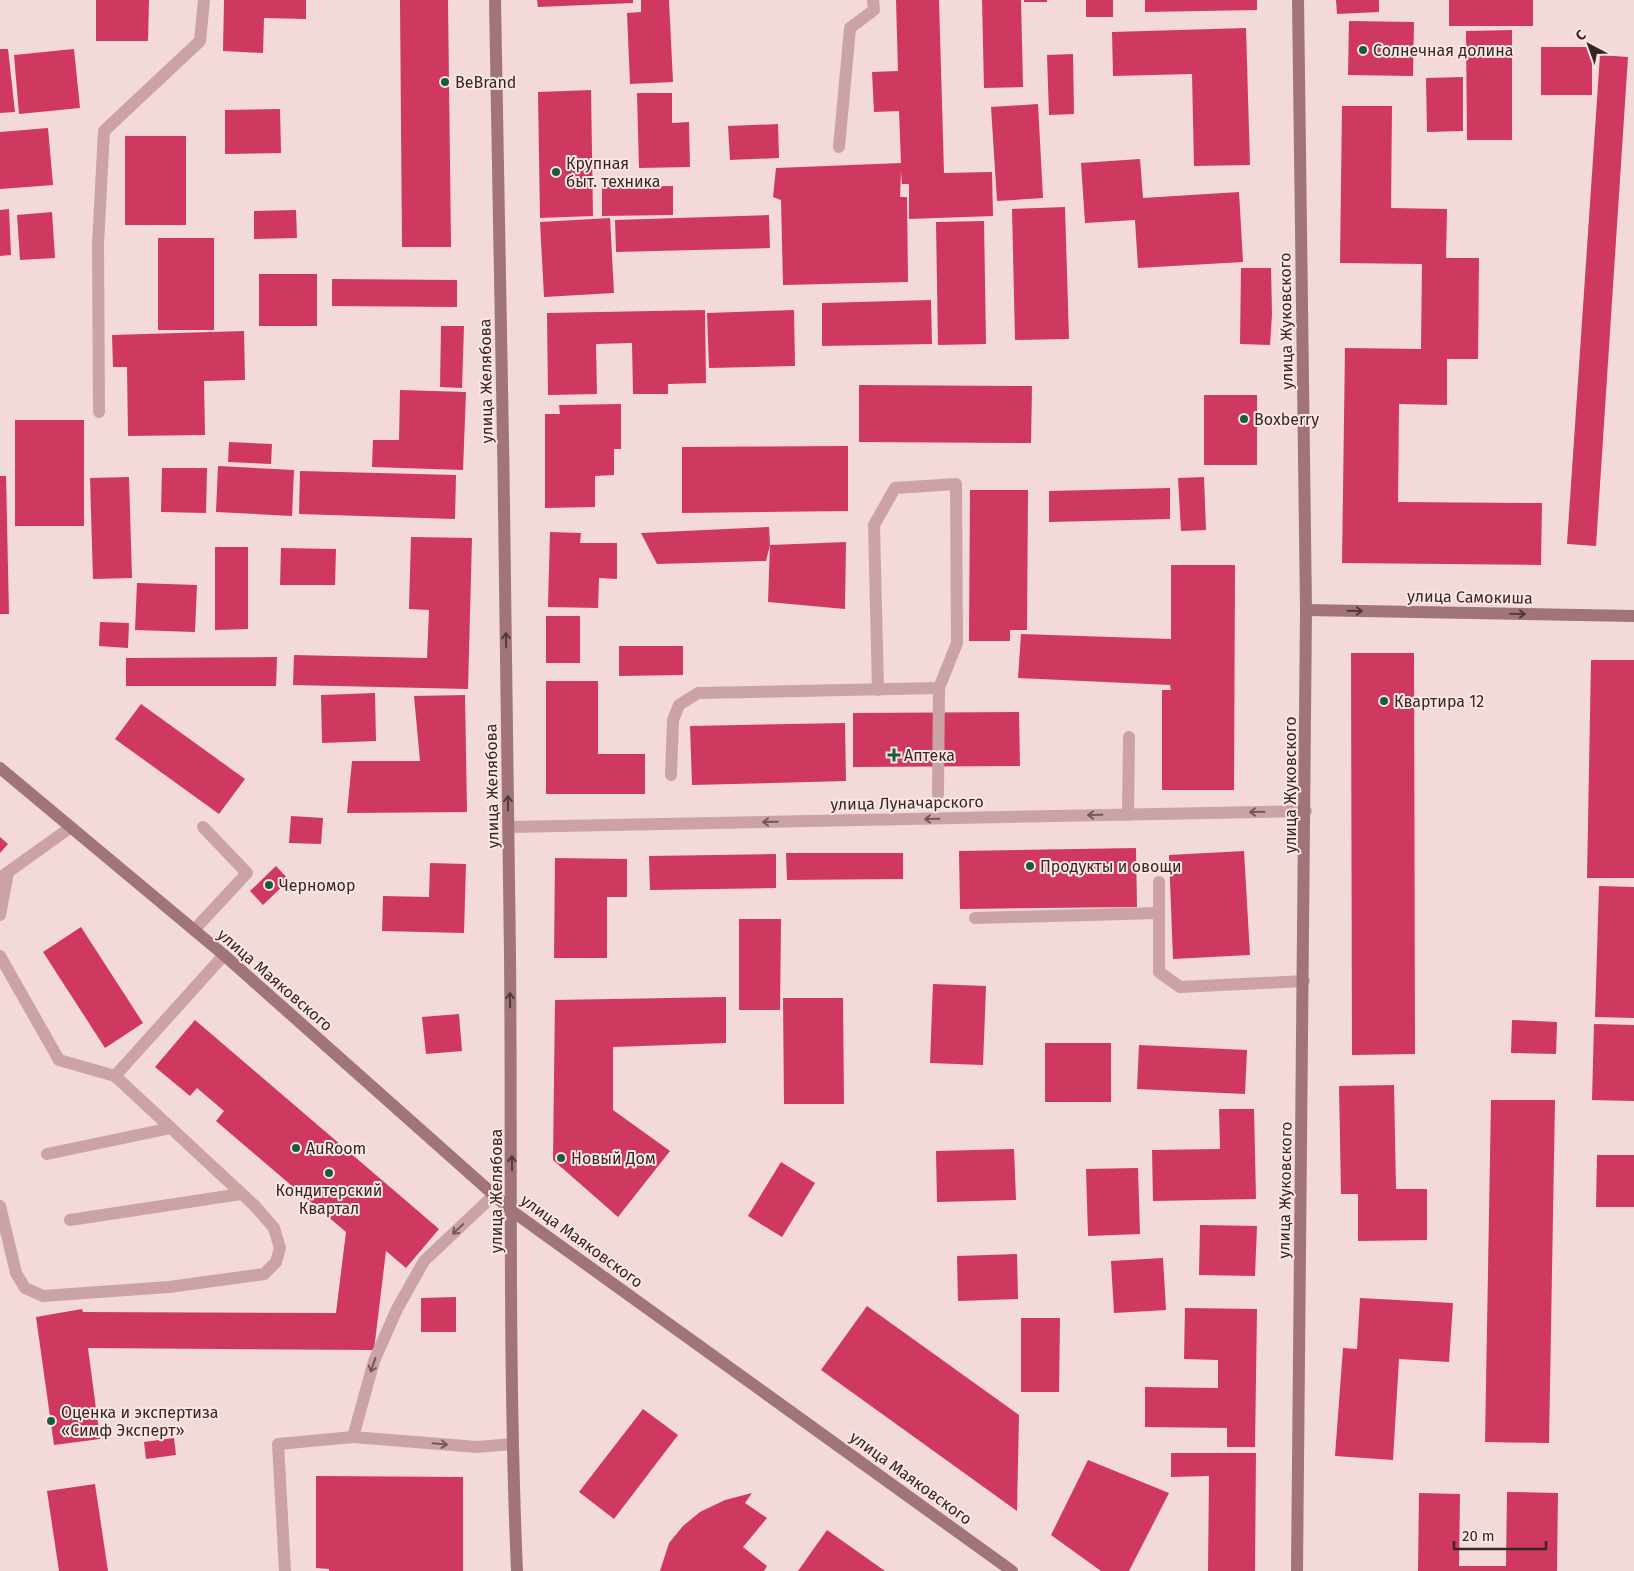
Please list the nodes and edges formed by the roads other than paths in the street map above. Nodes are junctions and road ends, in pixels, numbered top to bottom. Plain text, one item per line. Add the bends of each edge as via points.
1 (204, 0) edge
2 (495, 0) edge
3 (874, 0) edge
4 (1298, 0) edge
5 (839, 148) dead end
6 (98, 412) dead end
7 (1306, 610) junction
8 (1634, 616) edge
9 (939, 688) junction
10 (878, 690) junction
11 (1129, 736) dead end
12 (0, 768) edge
13 (671, 775) dead end
14 (938, 794) dead end
15 (1306, 811) junction
16 (1128, 815) junction
17 (71, 827) junction
18 (203, 827) dead end
19 (509, 827) junction
20 (4, 875) edge
21 (1159, 882) dead end
22 (1159, 914) junction
23 (0, 916) edge
24 (975, 918) dead end
25 (194, 930) junction
26 (224, 955) junction
27 (0, 956) edge
28 (1304, 981) junction
29 (115, 1076) junction
30 (171, 1128) junction
31 (47, 1154) dead end
32 (241, 1194) junction
33 (494, 1195) junction
34 (0, 1206) edge
35 (512, 1211) junction
36 (70, 1220) dead end
37 (353, 1437) junction
38 (512, 1444) junction
39 (285, 1571) edge
40 (517, 1571) edge
41 (1012, 1571) edge
42 (1297, 1571) edge

1 - 6 street via 200,41 104,131 98,244
19 -> 2 main road, улица Желябова
3 - 5 street via 874,10 850,28
4 - 7 main road, улица Жуковского
7 -> 8 main road, улица Самокиша
7 - 15 main road, улица Жуковского
9 - 10 street
9 - 10 street via 957,643 956,484 895,488 874,525
9 - 14 street
10 - 13 street via 698,693 679,705 672,720
11 - 16 street
12 - 17 main road, улица Маяковского
15 -> 16 street, улица Луначарского
15 - 28 main road, улица Жуковского
16 -> 19 street, улица Луначарского
17 - 20 street
17 - 25 main road, улица Маяковского
18 - 25 street via 247,873
35 -> 19 main road, улица Желябова
20 - 23 street
21 - 22 street
22 - 24 street
22 - 28 street via 1159,972 1180,987
25 - 26 main road, улица Маяковского
26 - 29 street
26 - 33 main road, улица Маяковского
27 - 29 street via 59,1060
28 - 42 main road, улица Жуковского
29 - 30 street
30 - 31 street
30 - 32 street
32 - 34 street via 274,1228 280,1248 276,1262 264,1274 169,1287 43,1296 25,1288 16,1273
32 - 36 street
33 - 35 main road, улица Маяковского
33 -> 37 street via 424,1261 397,1309 374,1361
35 - 38 main road, улица Желябова
35 - 41 main road, улица Маяковского
37 -> 38 street via 477,1447
37 - 39 street via 278,1444
38 - 40 main road, улица Желябова

